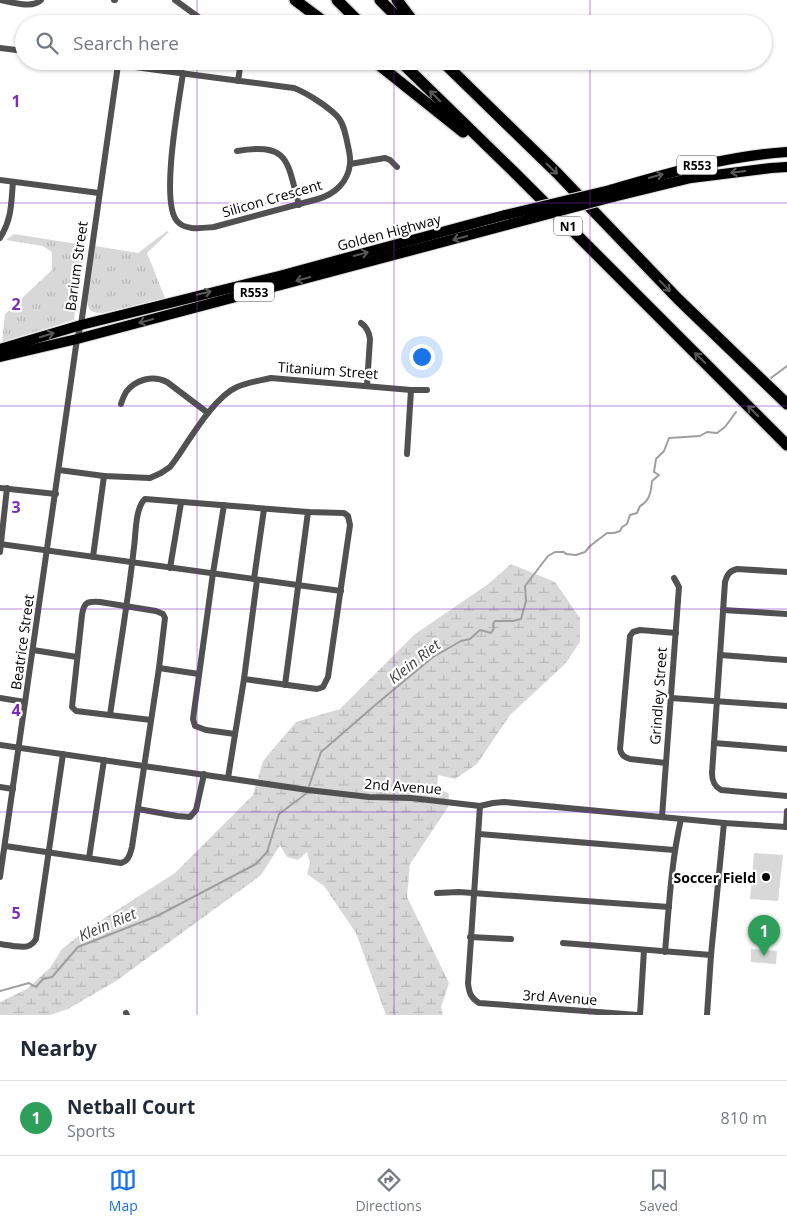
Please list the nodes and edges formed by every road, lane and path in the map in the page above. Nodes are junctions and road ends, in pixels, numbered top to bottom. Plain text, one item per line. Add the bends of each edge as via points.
1 (0, 0) edge
2 (41, 0) edge
3 (175, 0) edge
4 (294, 0) edge
5 (337, 0) edge
6 (380, 0) edge
7 (396, 0) edge
8 (196, 15) edge
9 (315, 15) edge
10 (352, 15) edge
11 (395, 15) edge
12 (408, 15) edge
13 (0, 48) edge
14 (15, 50) edge
15 (117, 70) edge
16 (159, 70) edge
17 (240, 70) edge
18 (385, 70) edge
19 (409, 70) edge
20 (451, 70) edge
21 (458, 70) edge
22 (183, 73) junction
23 (238, 81) junction
24 (528, 145) junction
25 (238, 151) dead end
26 (787, 152) edge
27 (350, 164) junction
28 (787, 167) edge
29 (397, 168) dead end
30 (514, 172) junction
31 (0, 180) edge
32 (13, 182) junction
33 (99, 193) junction
34 (611, 193) junction
35 (299, 204) junction
36 (506, 220) junction
37 (0, 238) edge
38 (361, 323) dead end
39 (81, 325) junction
40 (77, 339) junction
41 (0, 349) edge
42 (0, 357) edge
43 (367, 386) junction
44 (412, 390) junction
45 (427, 390) dead end
46 (121, 404) dead end
47 (787, 404) edge
48 (208, 413) junction
49 (787, 445) edge
50 (407, 454) dead end
51 (59, 470) junction
52 (104, 476) junction
53 (4, 488) edge
54 (56, 494) junction
55 (181, 503) junction
56 (224, 505) junction
57 (264, 509) junction
58 (308, 512) junction
59 (1, 544) edge
60 (48, 551) junction
61 (0, 552) edge
62 (93, 557) junction
63 (133, 562) junction
64 (170, 568) junction
65 (787, 572) edge
66 (213, 573) junction
67 (674, 578) dead end
68 (256, 579) junction
69 (299, 585) junction
70 (341, 591) junction
71 (126, 606) junction
72 (723, 610) junction
73 (787, 614) edge
74 (676, 633) junction
75 (33, 650) junction
76 (720, 655) junction
77 (77, 657) junction
78 (787, 660) edge
79 (159, 668) junction
80 (199, 674) junction
81 (244, 678) junction
82 (285, 685) junction
83 (0, 698) edge
84 (671, 698) junction
85 (717, 700) junction
86 (26, 702) junction
87 (787, 706) edge
88 (110, 715) junction
89 (151, 720) junction
90 (235, 734) junction
91 (714, 743) junction
92 (0, 745) edge
93 (19, 748) junction
94 (787, 749) edge
95 (63, 754) junction
96 (104, 760) junction
97 (666, 763) junction
98 (144, 766) junction
99 (204, 774) junction
100 (228, 778) junction
101 (0, 787) edge
102 (13, 789) junction
103 (787, 796) edge
104 (480, 806) junction
105 (138, 809) junction
106 (787, 811) edge
107 (662, 817) junction
108 (680, 819) junction
109 (724, 823) junction
110 (786, 827) edge
111 (479, 834) junction
112 (4, 846) junction
113 (674, 850) junction
114 (49, 852) junction
115 (89, 858) junction
116 (0, 877) edge
117 (437, 893) dead end
118 (474, 894) junction
119 (669, 908) junction
120 (470, 937) junction
121 (511, 939) dead end
122 (564, 943) dead end
123 (0, 944) edge
124 (644, 950) junction
125 (665, 952) junction
126 (711, 955) junction
127 (560, 1012) edge
128 (601, 1014) edge
129 (639, 1015) edge
130 (706, 1015) edge

1 - 2 street via 30,5
3 - 8 street
4 - 9 highway
5 - 10 highway
6 - 11 highway
7 - 12 highway
13 - 14 street
15 - 33 street, Barium Street
16 - 22 street
17 - 23 street
18 - 30 highway
30 -> 19 highway, N1
20 - 24 highway, N1
21 - 24 highway
22 - 23 street
22 - 35 street, Silicon Crescent via 169,193 176,221 187,227 214,227
23 - 27 street via 294,88 328,108 342,125
24 -> 47 highway, N1 via 678,299
25 - 35 street via 256,148 281,154 287,162
34 -> 26 main road, Golden Highway / R553 via 689,167
27 - 29 street via 385,158
27 - 35 street, Silicon Crescent via 343,183 335,192
28 -> 34 main road, Golden Highway / R553 via 691,178
49 -> 30 highway, N1
31 - 32 street
32 - 33 street
32 - 37 street via 8,226
33 - 39 street, Barium Street
34 - 36 main road, Golden Highway / R553, bridge
39 -> 36 main road, Golden Highway / R553
36 -> 40 main road, Golden Highway / R553
38 - 43 street via 369,332 370,340
39 - 40 street, Barium Street
41 -> 39 main road, Golden Highway / R553
40 - 42 main road, Golden Highway / R553
40 - 51 street, Barium Street
43 - 44 street, Titanium Street
43 - 48 street, Titanium Street via 271,378 234,388
44 - 45 street, Titanium Street
44 - 50 street
46 - 48 street via 133,385 155,378 167,382
48 - 52 street, Titanium Street via 170,467 161,473 150,478
51 - 52 street, Titanium Street
51 - 54 street, Beatrice Street
52 - 62 street
53 - 54 street
53 - 59 street
54 - 60 street, Beatrice Street
55 - 56 street
55 - 63 street via 143,501 138,515
55 - 64 street
56 - 57 street
56 - 66 street
57 - 58 street
57 - 68 street
58 - 69 street
58 - 70 street via 344,513 349,518
59 - 60 street
59 - 61 street
60 - 62 street
60 - 75 street, Beatrice Street
62 - 63 street
63 - 64 street
63 - 71 street
64 - 66 street
65 - 72 street via 731,571 726,576
66 - 68 street
66 - 80 street
67 - 74 street, Grindley Street via 679,587
68 - 69 street
68 - 81 street
69 - 70 street
69 - 82 street
70 - 82 street via 326,683 317,689
71 - 77 street via 92,602 85,605
71 - 79 street via 164,615
71 - 88 street
72 - 73 street
72 - 76 street
74 - 84 street, Grindley Street
74 - 97 street via 640,630 630,636 620,749 621,754 630,759
75 - 77 street
75 - 86 street, Beatrice Street
76 - 78 street
76 - 85 street
77 - 88 street via 72,707 76,711
79 - 80 street
79 - 89 street
80 - 90 street via 194,724 206,730
81 - 82 street
81 - 90 street
83 - 86 street
84 - 85 street
84 - 97 street, Grindley Street
85 - 87 street
85 - 91 street
86 - 93 street, Beatrice Street
88 - 89 street
89 - 98 street
90 - 100 street
91 - 94 street
91 - 103 street via 712,780 718,788
92 - 93 street, 2nd Avenue
93 - 95 street, 2nd Avenue
93 - 102 street, Beatrice Street
95 - 96 street, 2nd Avenue
95 - 114 street
96 - 98 street, 2nd Avenue
96 - 115 street
97 - 107 street, Grindley Street
98 - 99 street, 2nd Avenue
98 - 105 street
99 - 100 street, 2nd Avenue
99 - 105 street via 196,810 190,817
100 - 104 street, 2nd Avenue via 356,795
101 - 102 street
102 - 112 street, Beatrice Street
104 - 107 street, 2nd Avenue via 504,802
104 - 111 street
105 - 115 street via 132,846 125,862
106 - 110 street
107 - 108 street, 2nd Avenue
108 - 109 street, 2nd Avenue
108 - 113 street
109 - 110 street, 2nd Avenue
109 - 126 street
111 - 113 street
111 - 118 street
112 - 114 street
112 - 116 street, Beatrice Street
113 - 119 street
114 - 115 street
114 - 123 street via 36,939 28,947
117 - 118 street
118 - 119 street
118 - 120 street
119 - 125 street
120 - 121 street
120 - 127 street, 3rd Avenue via 468,983 473,1000 479,1004
122 - 124 street
124 - 125 street
124 - 129 street
125 - 126 street
126 - 130 street
127 - 128 street, 3rd Avenue
128 - 129 street, 3rd Avenue

